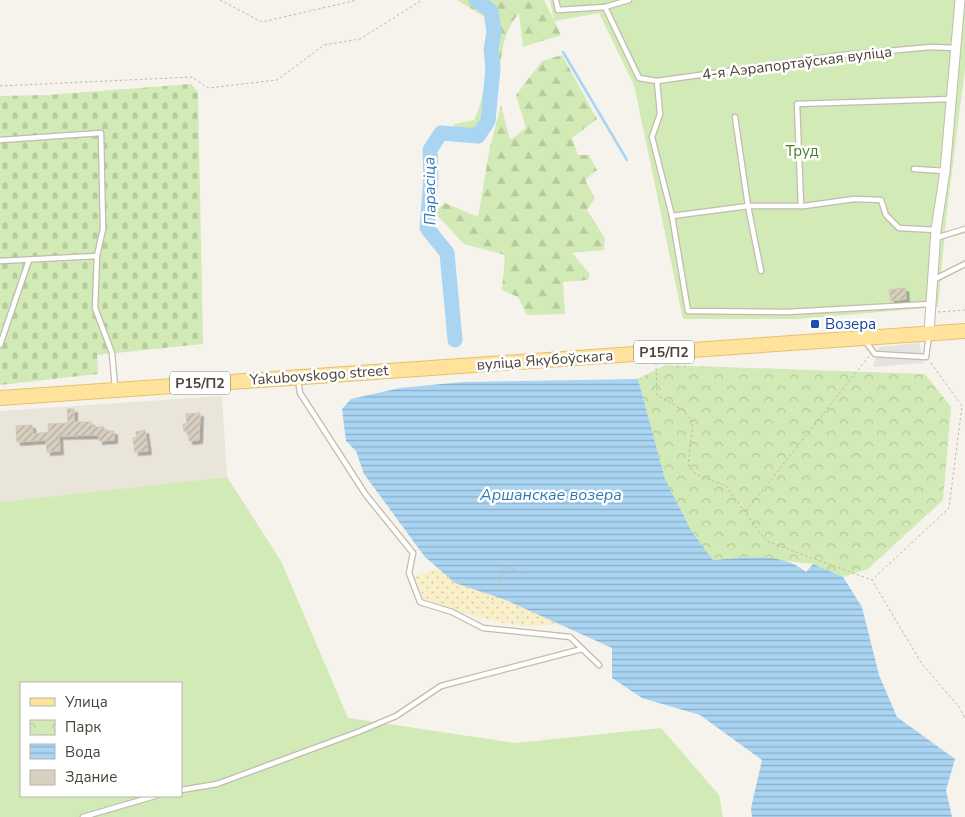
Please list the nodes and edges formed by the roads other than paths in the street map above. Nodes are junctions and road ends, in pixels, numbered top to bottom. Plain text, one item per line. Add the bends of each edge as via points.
1 (556, 0) edge
2 (629, 0) edge
3 (960, 0) edge
4 (605, 7) junction
5 (957, 48) junction
6 (657, 82) junction
7 (953, 99) junction
8 (736, 118) dead end
9 (0, 140) edge
10 (914, 169) dead end
11 (945, 170) junction
12 (748, 206) junction
13 (801, 206) junction
14 (672, 216) junction
15 (965, 229) edge
16 (936, 234) junction
17 (97, 256) junction
18 (29, 260) junction
19 (0, 261) edge
20 (965, 264) edge
21 (761, 272) dead end
22 (933, 280) junction
23 (931, 308) junction
24 (965, 331) edge
25 (929, 333) junction
26 (863, 338) junction
27 (0, 345) edge
28 (298, 377) junction
29 (115, 389) junction
30 (0, 398) edge
31 (582, 649) junction
32 (599, 665) dead end
33 (182, 790) edge
34 (152, 797) edge
35 (83, 817) edge

1 - 4 lane via 558,10
2 - 4 lane
3 - 5 street
4 - 6 lane, 4-я Аэрапортаўская вуліца via 639,78
5 - 6 lane, 4-я Аэрапортаўская вуліца via 931,47 842,55
5 - 7 street
6 - 14 lane via 660,114 652,137
7 - 11 street
7 - 13 lane via 797,104
8 - 12 lane
9 - 17 lane via 101,133 103,229
10 - 11 lane
11 - 16 street
12 - 13 lane
12 - 14 lane
12 - 21 lane
13 - 16 lane via 854,199 881,200 886,215 899,228
14 - 23 lane via 688,311
15 - 16 lane
16 - 22 street
17 - 18 lane
17 - 29 lane via 95,308 112,353
18 - 19 lane
18 - 27 lane
20 - 22 lane
22 - 23 street
23 - 25 street
24 - 25 main road, Р15/П2
25 - 26 main road, Р15/П2
25 - 26 lane via 926,357 875,354
26 - 28 main road, Yakubovskogo street / Р15/П2
28 - 29 main road, Yakubovskogo street / Р15/П2
28 - 31 lane via 300,393 366,495 413,554 409,573 420,602 452,612 483,628 570,638
29 - 30 main road, Yakubovskogo street / Р15/П2
31 - 32 lane
31 - 33 lane via 441,686 396,716 358,732 217,784
34 - 35 lane

